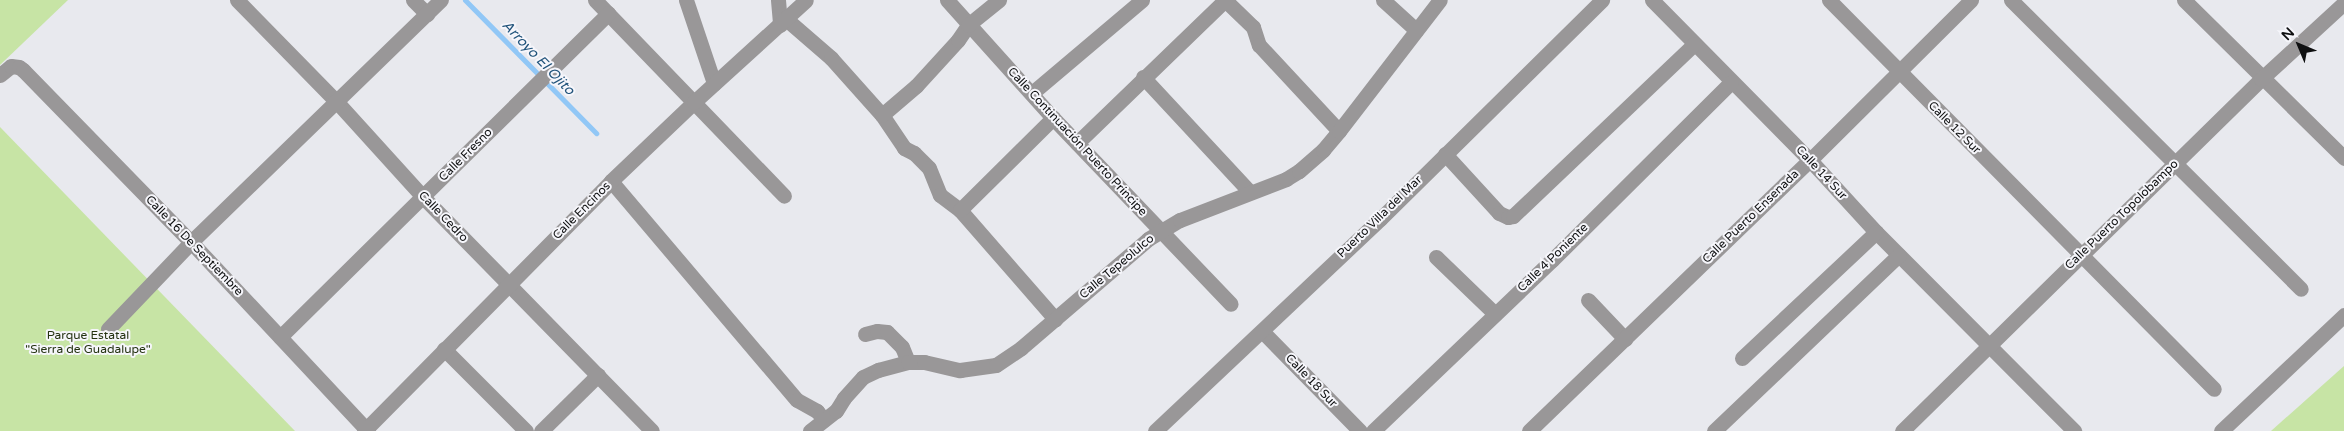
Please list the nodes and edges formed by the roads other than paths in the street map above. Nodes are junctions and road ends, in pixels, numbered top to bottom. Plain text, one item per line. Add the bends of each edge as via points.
1 (237, 0) edge
2 (413, 0) edge
3 (441, 0) edge
4 (595, 0) edge
5 (686, 0) edge
6 (778, 0) edge
7 (806, 0) edge
8 (947, 0) edge
9 (999, 0) edge
10 (1142, 0) edge
11 (1225, 0) edge
12 (1383, 0) edge
13 (1440, 0) edge
14 (1602, 0) edge
15 (1652, 0) edge
16 (1829, 0) edge
17 (1970, 0) edge
18 (2011, 0) edge
19 (2184, 0) edge
20 (2344, 3) edge
21 (608, 12) junction
22 (426, 14) junction
23 (783, 22) junction
24 (968, 25) junction
25 (1416, 30) junction
26 (1694, 44) junction
27 (1899, 72) junction
28 (0, 75) edge
29 (1143, 78) junction
30 (2261, 79) junction
31 (1731, 82) junction
32 (714, 83) junction
33 (1032, 93) junction
34 (336, 101) junction
35 (694, 102) junction
36 (882, 115) junction
37 (1053, 118) junction
38 (1339, 131) junction
39 (1077, 143) junction
40 (1445, 154) junction
41 (2344, 158) edge
42 (1810, 160) junction
43 (2174, 164) junction
44 (611, 181) junction
45 (1250, 192) junction
46 (784, 196) dead end
47 (423, 198) junction
48 (960, 210) junction
49 (1160, 232) junction
50 (1876, 232) junction
51 (191, 242) junction
52 (1899, 255) junction
53 (2081, 255) junction
54 (1436, 257) dead end
55 (510, 285) junction
56 (2300, 290) dead end
57 (1588, 300) dead end
58 (1230, 304) dead end
59 (1494, 314) junction
60 (2344, 315) edge
61 (1055, 319) junction
62 (108, 329) dead end
63 (1262, 331) junction
64 (865, 334) dead end
65 (280, 337) junction
66 (1625, 339) junction
67 (1990, 345) junction
68 (444, 349) junction
69 (1742, 358) dead end
70 (908, 362) junction
71 (598, 375) junction
72 (2214, 389) dead end
73 (824, 420) junction
74 (366, 430) edge
75 (526, 431) edge
76 (541, 431) edge
77 (652, 431) edge
78 (810, 431) edge
79 (1155, 431) edge
80 (1360, 431) edge
81 (1373, 431) edge
82 (1528, 431) edge
83 (1714, 431) edge
84 (1902, 431) edge
85 (2074, 431) edge
86 (2222, 431) edge

1 - 34 street, Calle Cedro
2 - 22 street
3 - 22 street
4 - 21 street
5 - 32 street
6 - 23 street
7 - 23 street, Calle Encinos
8 - 24 street, Calle Continuación Puerto Príncipe
9 - 24 street
10 - 33 street
11 - 29 street
11 - 38 street via 1253,27 1256,40
12 - 25 street
13 - 25 street, Calle Tepeolulco
14 - 40 street, Puerto Villa del Mar
15 - 26 street, Calle 14 Sur
16 - 27 street, Calle 12 Sur
17 - 27 street, Calle Puerto Ensenada
18 - 43 street
19 - 30 street
20 - 30 street, Calle Puerto Topolobampo
21 - 35 street
21 - 47 street, Calle Fresno
22 - 34 street
23 - 32 street, Calle Encinos
23 - 36 street via 831,58
24 - 33 street, Calle Continuación Puerto Príncipe
24 - 36 street via 916,86
25 - 38 street, Calle Tepeolulco
26 - 31 street, Calle 14 Sur
26 - 40 street via 1513,216 1499,213
27 - 42 street, Calle Puerto Ensenada
27 - 53 street, Calle 12 Sur
28 - 51 street, Calle 16 De Septiembre via 15,66 23,70
29 - 39 street
29 - 45 street
30 - 41 street
30 - 43 street, Calle Puerto Topolobampo
31 - 42 street, Calle 14 Sur
31 - 59 street, Calle 4 Poniente
32 - 35 street, Calle Encinos
33 - 37 street, Calle Continuación Puerto Príncipe
34 - 47 street, Calle Cedro
34 - 51 street
35 - 44 street, Calle Encinos
35 - 46 street
36 - 48 street via 904,148 929,168 940,195
37 - 39 street, Calle Continuación Puerto Príncipe
37 - 48 street
38 - 45 street, Calle Tepeolulco via 1299,171
39 - 49 street, Calle Continuación Puerto Príncipe
40 - 63 street, Puerto Villa del Mar
42 - 50 street, Calle 14 Sur
42 - 66 street, Calle Puerto Ensenada
43 - 53 street, Calle Puerto Topolobampo
43 - 56 street
44 - 55 street, Calle Encinos
44 - 73 street via 797,400 817,411
45 - 49 street, Calle Tepeolulco via 1180,220
47 - 55 street, Calle Cedro
47 - 65 street, Calle Fresno
48 - 61 street
49 - 58 street, Calle Continuación Puerto Príncipe
49 - 61 street, Calle Tepeolulco
50 - 52 street, Calle 14 Sur
50 - 69 street
51 - 62 street
51 - 65 street, Calle 16 De Septiembre
52 - 67 street, Calle 14 Sur
52 - 83 street
53 - 67 street, Calle Puerto Topolobampo
53 - 72 street, Calle 12 Sur
54 - 59 street
55 - 68 street, Calle Encinos
55 - 71 street, Calle Cedro
57 - 66 street
59 - 81 street, Calle 4 Poniente
60 - 86 street
61 - 70 street, Calle Tepeolulco via 996,364 960,370
63 - 79 street, Puerto Villa del Mar
63 - 80 street, Calle 18 Sur
64 - 70 street via 887,332 902,347
65 - 74 street, Calle 16 De Septiembre
66 - 82 street, Calle Puerto Ensenada
67 - 84 street, Calle Puerto Topolobampo
67 - 85 street, Calle 14 Sur
68 - 74 street, Calle Encinos
68 - 75 street
70 - 73 street, Calle Tepeolulco via 878,370 863,378
71 - 76 street
71 - 77 street, Calle Cedro
73 - 78 street, Calle Tepeolulco

